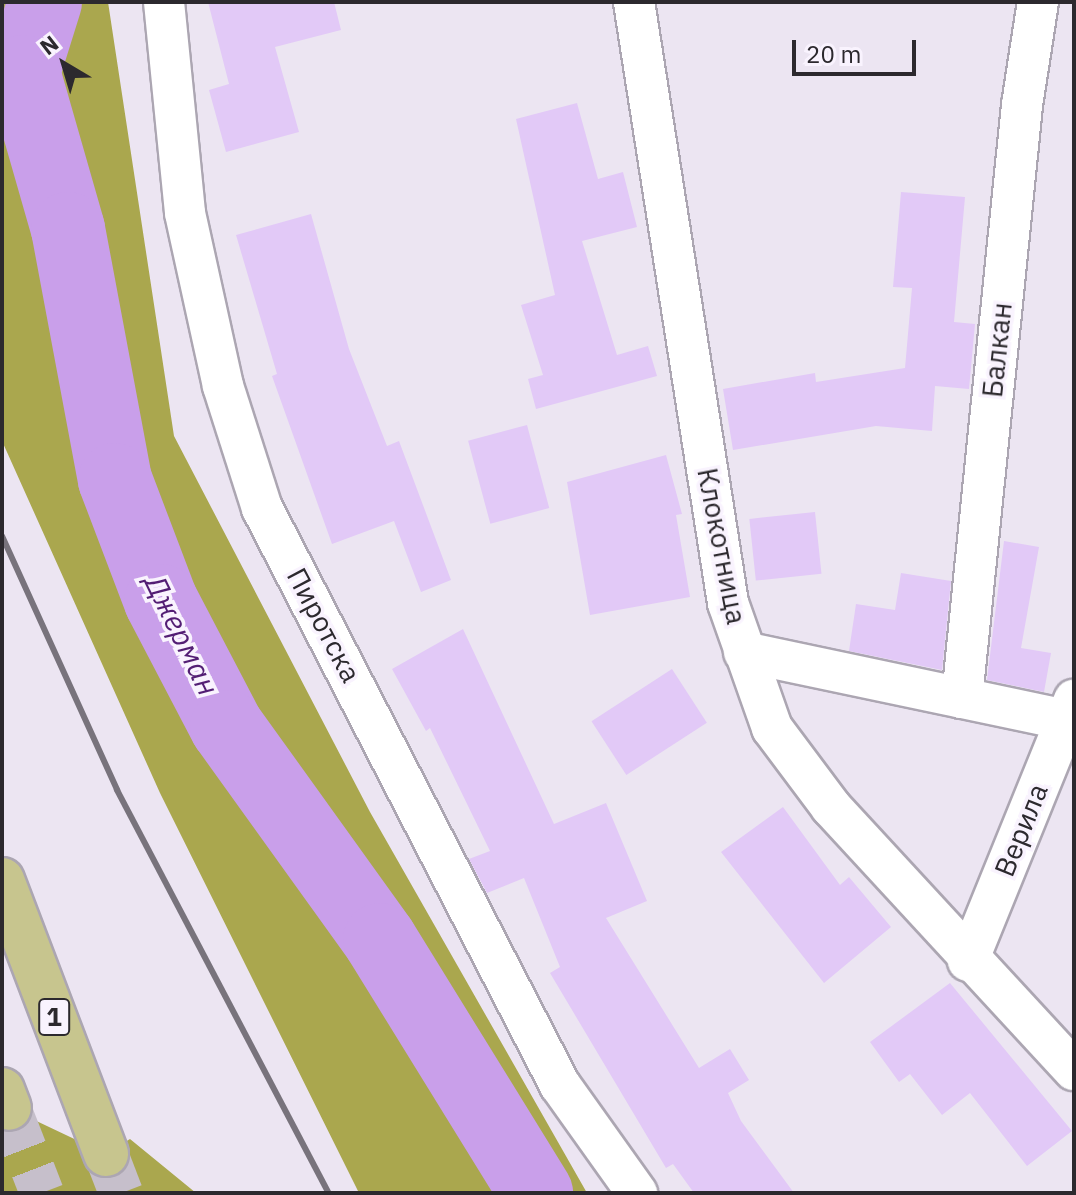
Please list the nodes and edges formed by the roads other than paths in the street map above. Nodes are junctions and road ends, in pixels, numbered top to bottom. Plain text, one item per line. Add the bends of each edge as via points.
1 (164, 2) edge
2 (634, 2) edge
3 (1038, 2) edge
4 (744, 652) junction
5 (962, 698) junction
6 (1070, 710) edge
7 (2, 880) edge
8 (968, 961) junction
9 (1074, 1070) edge
10 (106, 1154) tunnel mouth
11 (637, 1193) edge

1 - 11 street, Пиротска via 185,213 223,386 262,508 560,1085
2 - 4 street, Клокотница via 728,603
3 - 5 street, Балкан via 1022,105
4 - 5 street
4 - 8 street, Клокотница via 772,728 831,807
5 - 6 street
6 - 8 street, Верила
7 - 10 main road, 1
8 - 9 street, Клокотница

